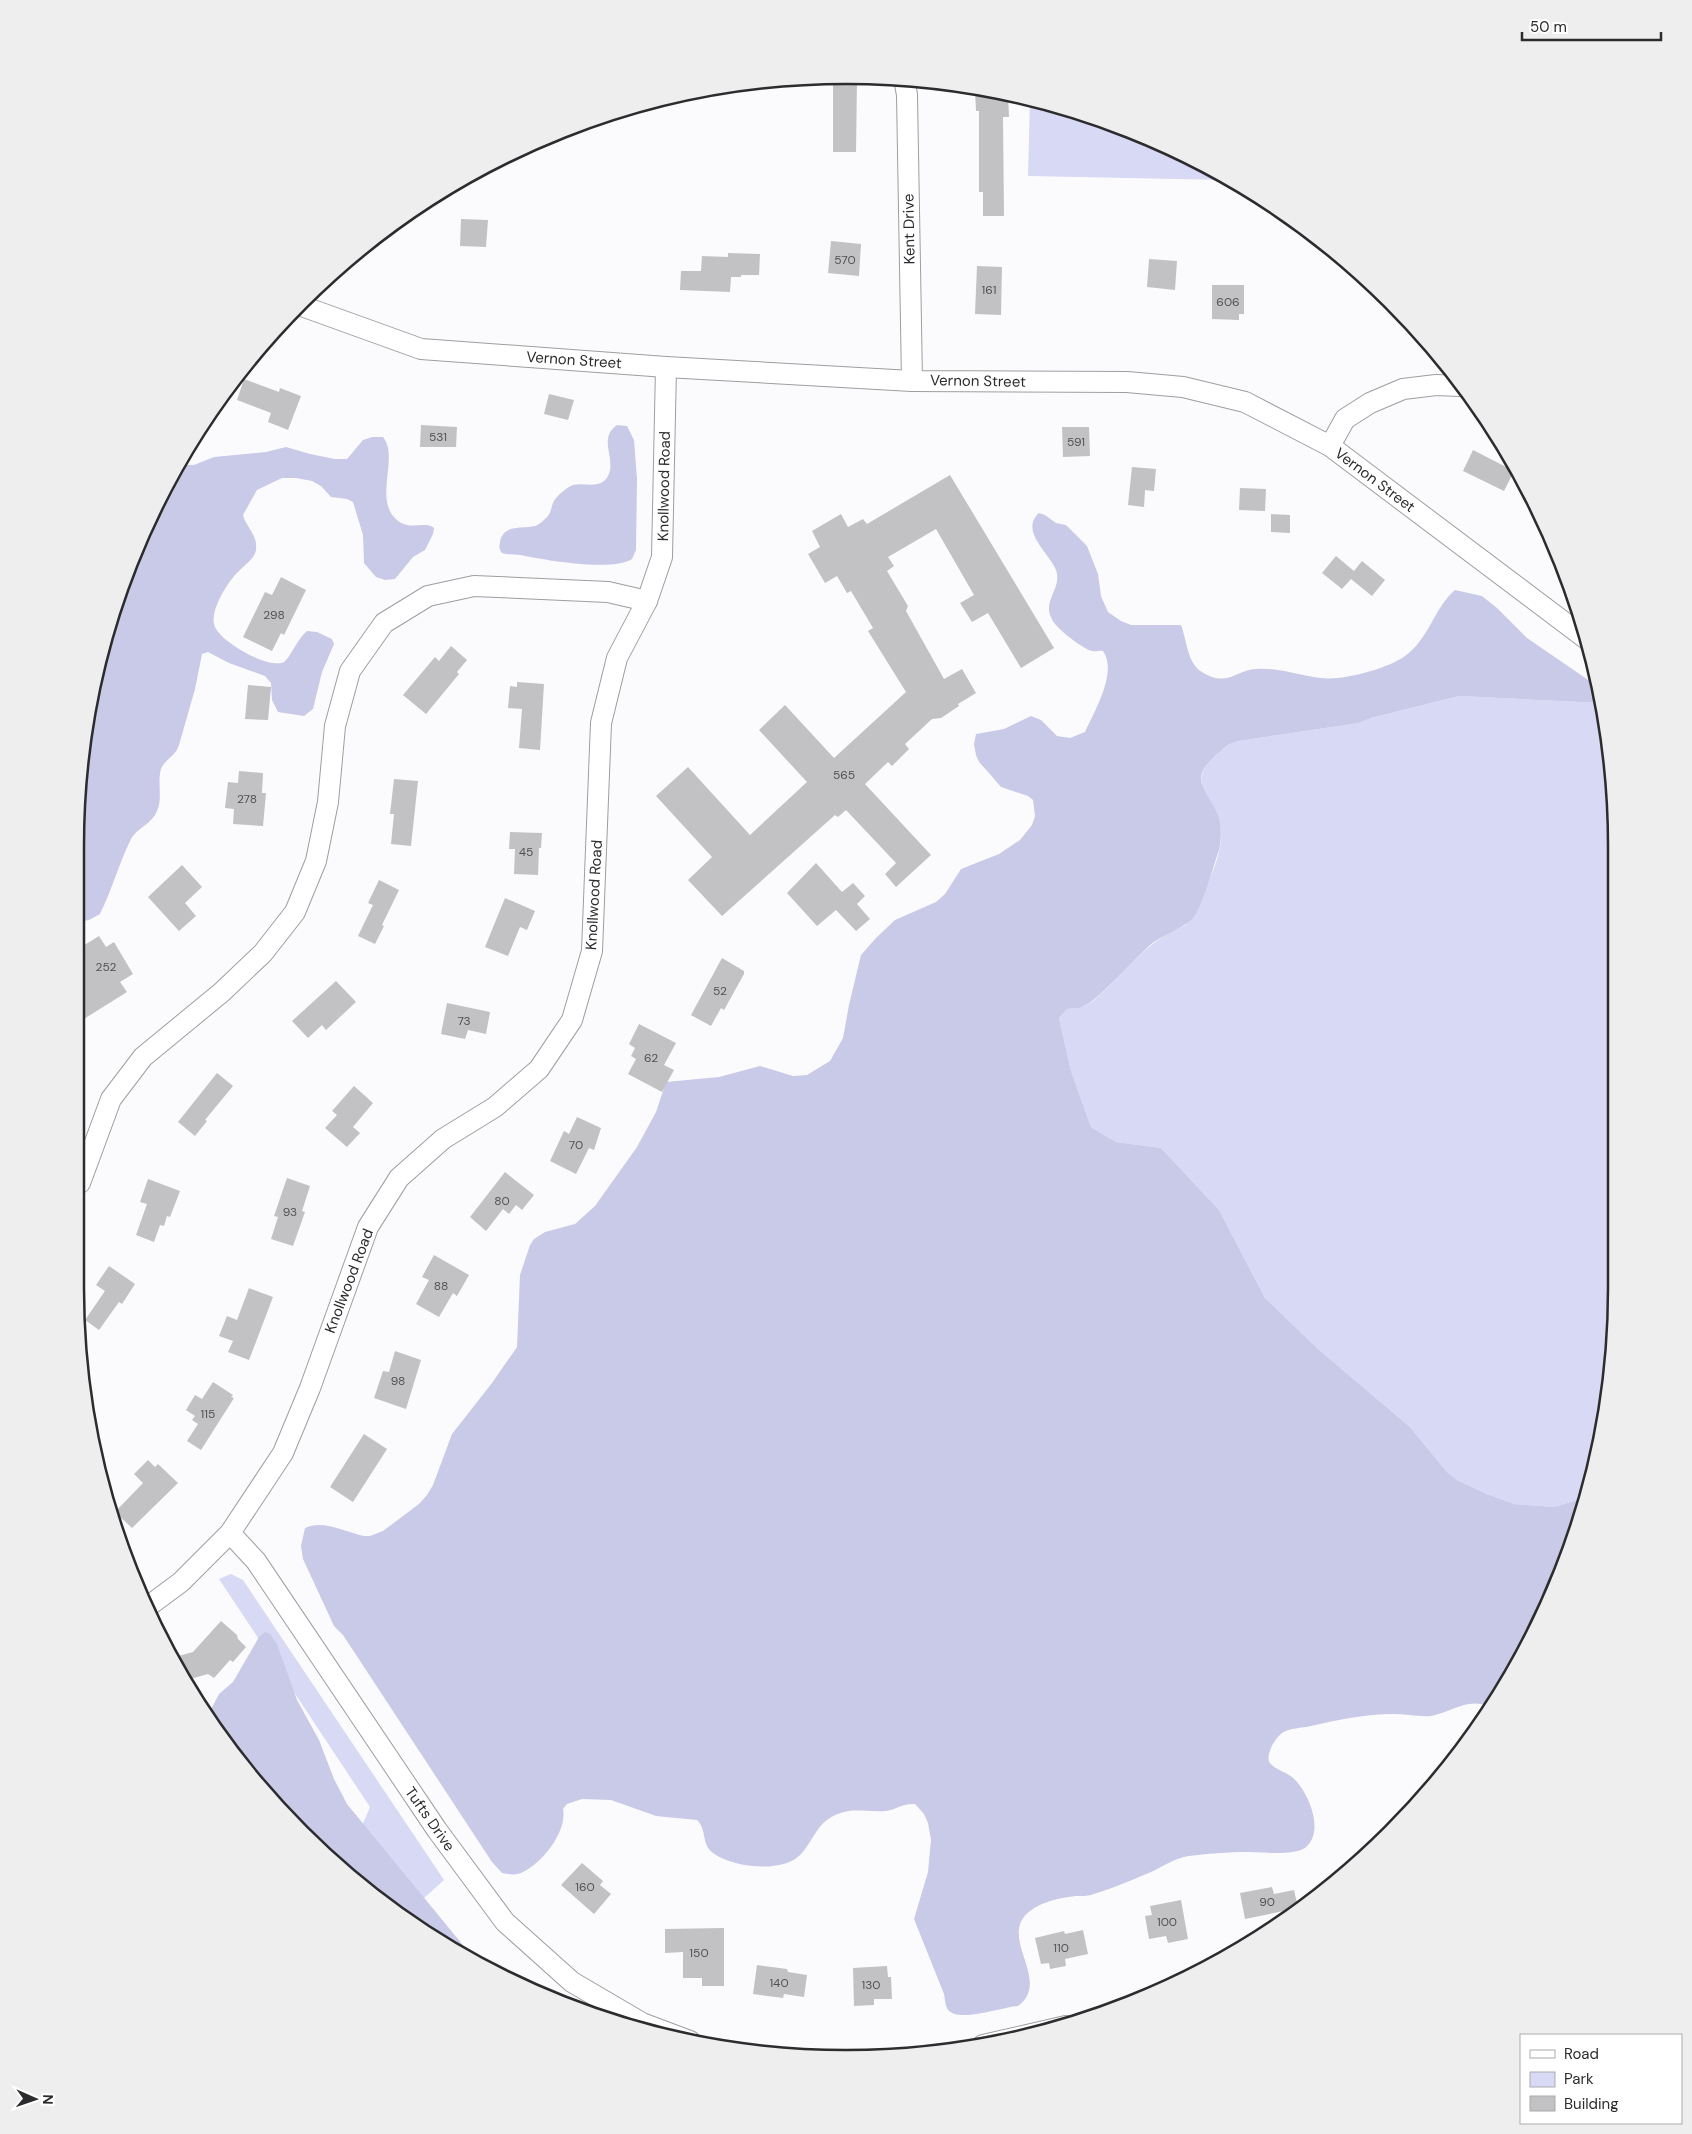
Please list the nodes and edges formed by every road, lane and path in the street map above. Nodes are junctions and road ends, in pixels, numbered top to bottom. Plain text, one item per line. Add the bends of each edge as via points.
1 (905, 86) edge
2 (306, 308) edge
3 (666, 367) junction
4 (912, 381) junction
5 (1454, 386) edge
6 (1330, 446) junction
7 (646, 601) junction
8 (1577, 632) edge
9 (84, 1170) edge
10 (230, 1533) junction
11 (152, 1603) edge
12 (638, 2021) edge

1 - 4 street, Kent Drive
2 - 3 street, Vernon Street via 421,349
3 - 4 street, Vernon Street
3 - 7 street, Knollwood Road via 662,557
4 - 6 street, Vernon Street via 1127,382 1183,387 1245,402
5 - 6 street via 1404,390 1370,403 1345,419
6 - 8 street, Vernon Street
7 - 9 street via 608,592 474,586 428,596 384,623 350,671 335,726 328,802 316,862 295,912 263,953 222,992 143,1056 111,1099
7 - 10 street, Knollwood Road via 617,658 601,723 592,951 572,1020 539,1068 495,1107 443,1139 399,1178 368,1227 283,1453
10 - 11 street, Knollwood Road via 181,1582
10 - 12 street, Tufts Drive via 256,1560 437,1830 505,1922 572,1982

